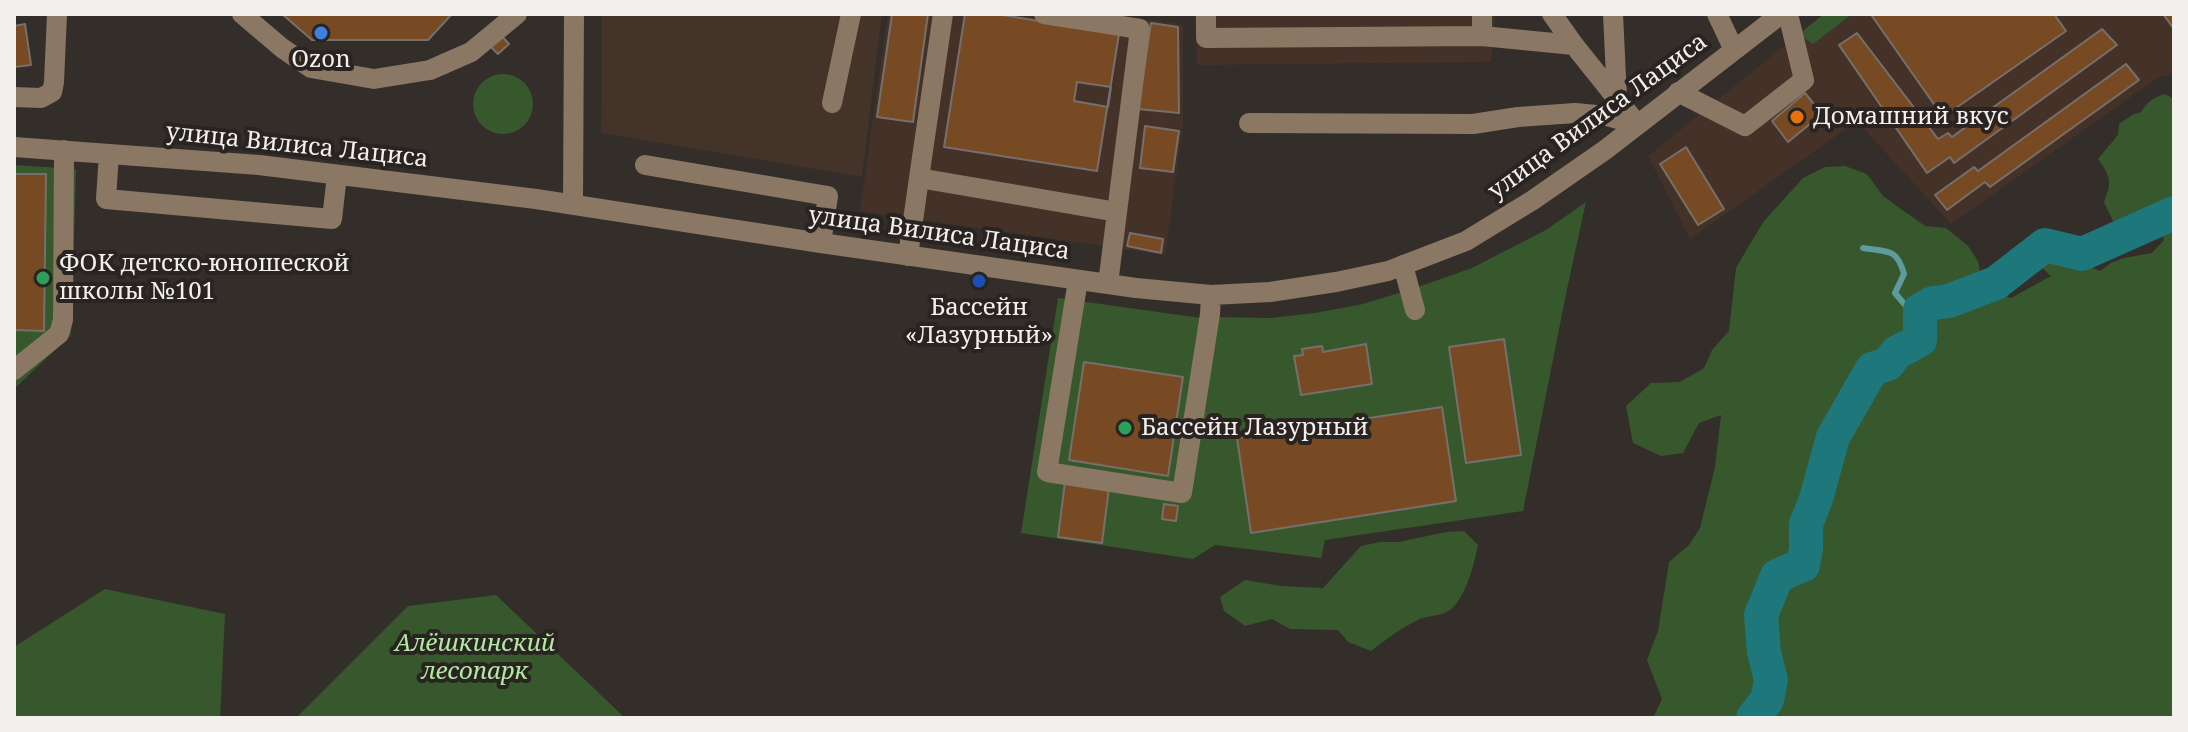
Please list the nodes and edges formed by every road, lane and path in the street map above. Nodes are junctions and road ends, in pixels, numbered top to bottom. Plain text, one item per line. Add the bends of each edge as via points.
1 (57, 14) edge
2 (242, 14) edge
3 (517, 14) edge
4 (574, 14) edge
5 (851, 14) edge
6 (943, 14) edge
7 (1044, 14) edge
8 (1206, 14) edge
9 (1482, 14) edge
10 (1552, 14) edge
11 (1613, 14) edge
12 (1717, 14) edge
13 (1781, 14) edge
14 (1788, 14) edge
15 (1482, 36) junction
16 (1574, 45) junction
17 (1734, 50) junction
18 (1678, 92) junction
19 (14, 97) edge
20 (1617, 98) junction
21 (832, 103) dead end
22 (1249, 123) dead end
23 (1637, 124) junction
24 (14, 147) edge
25 (64, 150) junction
26 (109, 154) junction
27 (645, 165) dead end
28 (337, 175) junction
29 (919, 178) junction
30 (573, 204) junction
31 (1117, 212) junction
32 (821, 243) junction
33 (908, 256) junction
34 (1403, 265) junction
35 (1078, 280) junction
36 (1108, 284) junction
37 (1211, 295) junction
38 (1415, 310) dead end
39 (14, 370) edge

1 - 19 street via 52,92 41,98
2 - 3 street via 311,68 374,79 430,70 471,52
4 - 30 street
5 - 21 street
6 - 29 street
7 - 31 street via 1140,29
8 - 15 street via 1206,38
9 - 15 street
10 - 16 street
11 - 20 street
12 - 17 street
13 - 17 street, улица Вилиса Лациса
14 - 18 street via 1804,80 1745,126
15 - 16 street
16 - 20 street
17 - 18 street, улица Вилиса Лациса
18 - 23 street, улица Вилиса Лациса
20 - 23 street
22 - 23 street via 1473,124 1575,113
23 - 34 street, улица Вилиса Лациса via 1466,241
24 - 25 street, улица Вилиса Лациса
25 - 26 street, улица Вилиса Лациса
25 - 39 street via 63,320 59,334
26 - 28 street, улица Вилиса Лациса
26 - 28 street via 106,199 332,219
27 - 32 street via 828,196
28 - 30 street, улица Вилиса Лациса
29 - 31 street
29 - 33 street
30 - 32 street, улица Вилиса Лациса
31 - 36 street
32 - 33 street, улица Вилиса Лациса
33 - 35 street, улица Вилиса Лациса
34 - 37 street, улица Вилиса Лациса via 1336,282
34 - 38 street
35 - 36 street, улица Вилиса Лациса
35 - 37 street via 1047,472 1182,493
36 - 37 street, улица Вилиса Лациса

